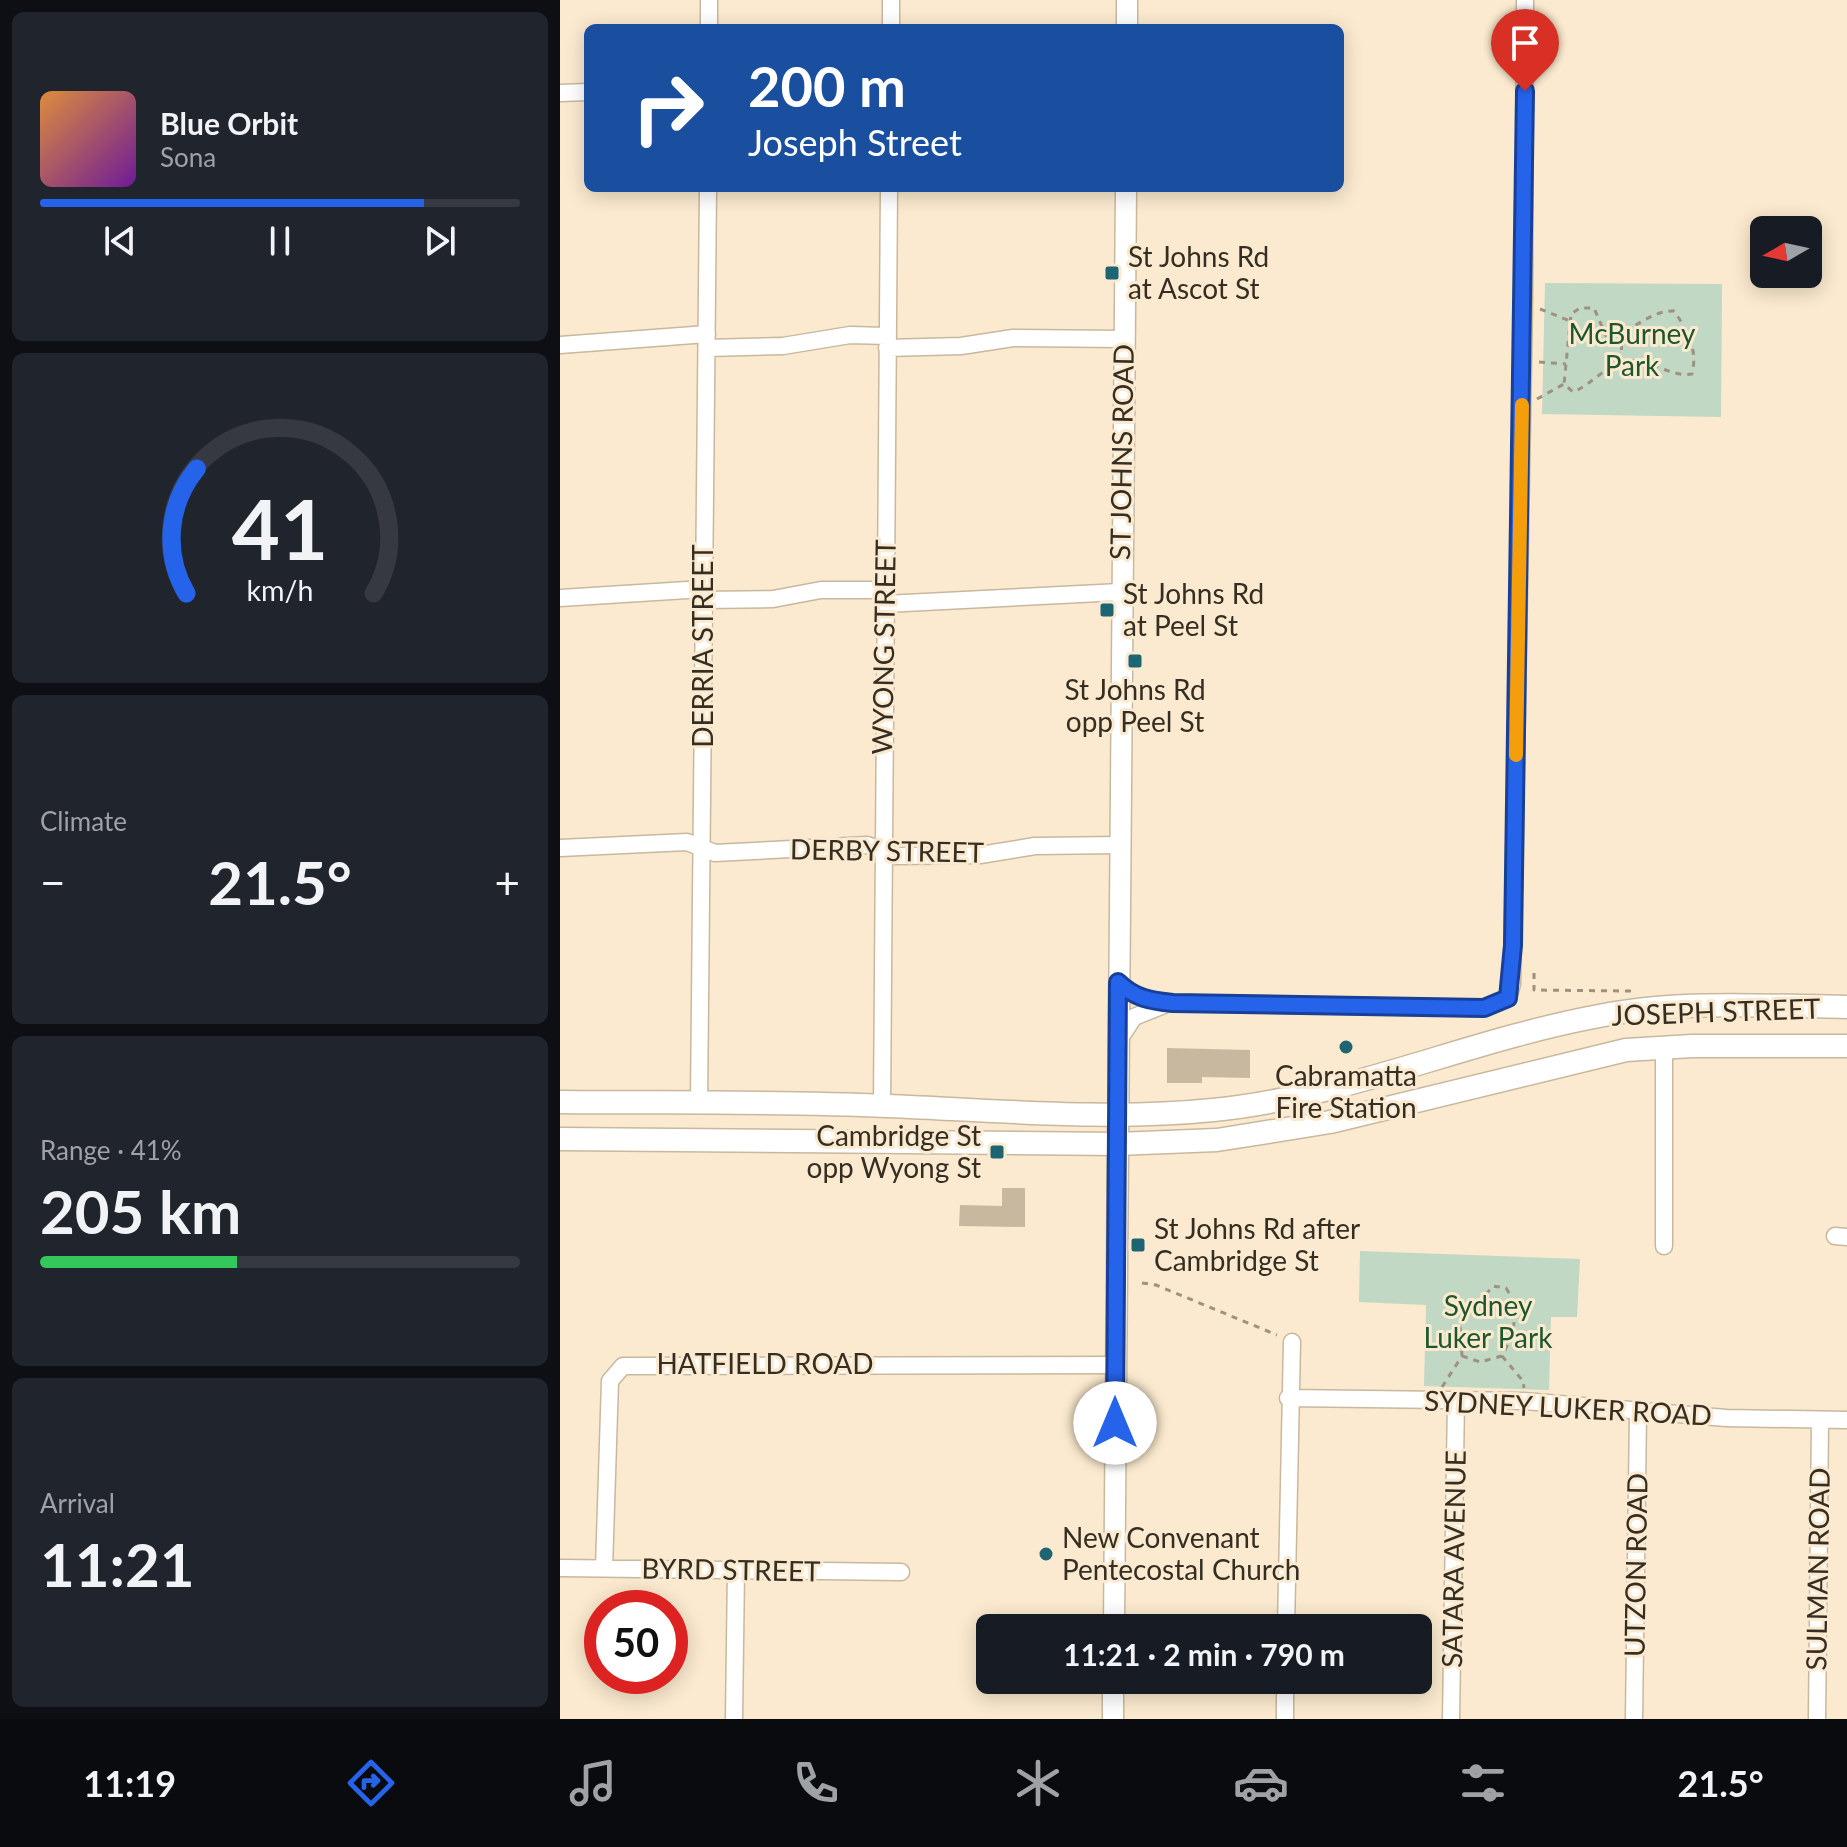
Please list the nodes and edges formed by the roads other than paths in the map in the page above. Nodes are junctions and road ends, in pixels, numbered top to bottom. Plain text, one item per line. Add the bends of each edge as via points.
1 (709, 0) edge
2 (891, 0) edge
3 (1127, 0) edge
4 (1525, 0) edge
5 (709, 24) edge
6 (891, 24) edge
7 (1127, 24) edge
8 (584, 92) edge
9 (560, 93) edge
10 (708, 192) edge
11 (889, 192) edge
12 (1126, 192) edge
13 (1124, 339) junction
14 (707, 341) junction
15 (887, 342) junction
16 (560, 345) edge
17 (1120, 592) junction
18 (703, 594) junction
19 (885, 597) junction
20 (560, 598) edge
21 (1120, 845) junction
22 (560, 848) edge
23 (703, 848) junction
24 (882, 850) junction
25 (1118, 982) junction
26 (1173, 1003) junction
27 (1847, 1007) edge
28 (1117, 1041) junction
29 (1847, 1046) edge
30 (1664, 1047) junction
31 (560, 1102) edge
32 (699, 1103) junction
33 (882, 1106) junction
34 (1117, 1113) junction
35 (560, 1139) edge
36 (1117, 1144) junction
37 (1664, 1246) dead end
38 (1292, 1342) road end
39 (1116, 1365) junction
40 (1288, 1398) junction
41 (1456, 1399) junction
42 (1638, 1412) junction
43 (1820, 1420) junction
44 (1847, 1420) edge
45 (560, 1568) edge
46 (604, 1568) junction
47 (736, 1569) junction
48 (901, 1572) dead end
49 (1114, 1614) edge
50 (1286, 1614) edge
51 (1113, 1694) edge
52 (1285, 1694) edge
53 (734, 1719) edge
54 (1113, 1719) edge
55 (1285, 1719) edge
56 (1451, 1719) edge
57 (1634, 1719) edge
58 (1817, 1719) edge

1 - 5 street
2 - 6 street
3 - 7 main road
4 - 26 street via 1524,303 1508,998 1484,1008
8 - 9 street
10 - 14 street, DERRIA STREET
11 - 15 street, WYONG STREET
12 - 13 main road, ST JOHNS ROAD
13 - 15 street via 1013,338 961,346
13 - 17 main road, ST JOHNS ROAD
14 - 15 street via 783,346 850,335
14 - 16 street
14 - 18 street, DERRIA STREET
15 - 19 street, WYONG STREET
17 - 19 street
17 - 21 main road, ST JOHNS ROAD
18 - 19 street via 773,599 821,590
18 - 20 street
18 - 23 street, DERRIA STREET
19 - 24 street, WYONG STREET
21 - 24 street, DERBY STREET via 1035,846 980,855 896,856
21 - 25 main road, ST JOHNS ROAD
22 - 23 street, DERBY STREET via 687,842
23 - 24 street, DERBY STREET via 715,853 867,845
23 - 32 street, DERRIA STREET
24 - 33 street, WYONG STREET
25 - 26 street via 1149,1001
25 - 28 main road, ST JOHNS ROAD
26 - 28 street via 1134,1017
27 - 34 highway, JOSEPH STREET via 1629,1011 1526,1033 1276,1102 1210,1111
28 - 34 main road, ST JOHNS ROAD
29 - 30 highway, JOSEPH STREET
30 - 36 highway, JOSEPH STREET via 1574,1060 1283,1131
30 - 37 street
31 - 32 highway, JOSEPH STREET
32 - 33 highway, JOSEPH STREET
33 - 34 highway, JOSEPH STREET
34 - 36 main road, ST JOHNS ROAD
35 - 36 highway, JOSEPH STREET
36 - 39 main road, ST JOHNS ROAD
38 - 40 street
39 - 46 street, HATFIELD ROAD via 623,1366 614,1373 609,1396
39 - 49 main road, ST JOHNS ROAD
40 - 41 street, SYDNEY LUKER ROAD
40 - 50 street
41 - 42 street, SYDNEY LUKER ROAD
41 - 56 street, SATARA AVENUE
42 - 43 street, SYDNEY LUKER ROAD
42 - 57 street, UTZON ROAD
43 - 44 street, SYDNEY LUKER ROAD
43 - 58 street, SULMAN ROAD
45 - 46 street, BYRD STREET
46 - 47 street, BYRD STREET
47 - 48 street, BYRD STREET
47 - 53 street
51 - 54 main road
52 - 55 street

